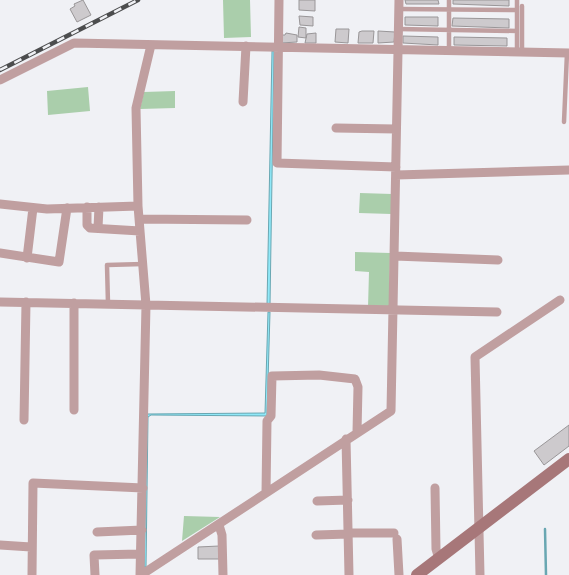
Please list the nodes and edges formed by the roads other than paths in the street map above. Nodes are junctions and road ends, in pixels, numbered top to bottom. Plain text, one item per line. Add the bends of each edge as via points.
1 (279, 0) edge
2 (449, 0) edge
3 (516, 0) edge
4 (399, 5) edge
5 (522, 6) dead end
6 (449, 10) junction
7 (516, 10) junction
8 (398, 29) junction
9 (449, 29) junction
10 (516, 31) junction
11 (151, 45) junction
12 (246, 46) junction
13 (278, 47) junction
14 (398, 50) junction
15 (449, 50) junction
16 (520, 53) junction
17 (568, 53) edge
18 (0, 80) edge
19 (244, 102) dead end
20 (564, 122) dead end
21 (336, 128) dead end
22 (396, 129) junction
23 (569, 170) edge
24 (396, 171) junction
25 (0, 204) edge
26 (138, 206) junction
27 (87, 207) junction
28 (99, 207) junction
29 (33, 208) junction
30 (67, 208) junction
31 (139, 219) junction
32 (247, 220) dead end
33 (98, 228) junction
34 (140, 231) junction
35 (0, 253) edge
36 (395, 256) junction
37 (27, 258) junction
38 (498, 260) dead end
39 (143, 264) junction
40 (560, 300) dead end
41 (0, 302) edge
42 (26, 302) junction
43 (74, 304) junction
44 (108, 304) junction
45 (146, 305) junction
46 (394, 310) junction
47 (497, 312) dead end
48 (74, 410) dead end
49 (24, 420) dead end
50 (357, 432) junction
51 (346, 439) junction
52 (569, 459) edge
53 (143, 488) junction
54 (435, 488) dead end
55 (266, 493) junction
56 (348, 500) junction
57 (317, 501) dead end
58 (219, 524) junction
59 (479, 528) junction
60 (142, 530) junction
61 (97, 532) dead end
62 (349, 534) junction
63 (316, 535) dead end
64 (0, 545) edge
65 (31, 547) junction
66 (140, 554) junction
67 (439, 559) junction
68 (32, 575) edge
69 (95, 575) edge
70 (140, 575) edge
71 (223, 575) edge
72 (349, 575) edge
73 (400, 575) edge
74 (417, 575) edge
75 (480, 575) edge

1 - 13 street
2 - 6 lane
3 - 7 lane
4 - 6 lane
4 - 8 street
5 - 16 lane
6 - 7 lane
6 - 9 lane
7 - 10 lane
8 - 9 lane
8 - 14 street
9 - 10 lane
9 - 15 lane
10 - 16 lane
11 - 12 street
11 - 18 street via 74,43
11 - 26 street via 137,102
12 - 13 street
12 - 19 street
13 - 14 street
13 - 24 street via 277,163
14 - 15 street
14 - 22 street
15 - 16 street
16 - 17 street
17 - 20 lane
21 - 22 street
22 - 24 street
23 - 24 street
24 - 36 street
25 - 29 street
26 - 28 street
26 - 31 street
27 - 28 street
27 - 30 street
27 - 33 street via 88,225
28 - 33 street
29 - 30 street
29 - 37 street
30 - 37 street via 59,262
31 - 32 street
31 - 34 street
33 - 34 street
34 - 39 street
35 - 37 street
36 - 38 street
36 - 46 street
39 - 44 lane via 107,265
39 - 45 street
40 - 59 street via 475,356
41 - 42 street
42 - 43 street
42 - 49 street
43 - 44 street
43 - 48 street
44 - 45 street
45 - 46 street
45 - 53 street
46 - 47 street
46 - 50 street via 391,411
50 - 51 street
50 - 55 street via 358,387 355,379 272,376 271,416 267,421
51 - 55 street
51 - 56 street
52 - 59 street
53 - 60 street
53 - 65 street via 33,483
54 - 67 street
55 - 58 street
56 - 57 street
56 - 62 street
58 - 70 street
58 - 71 street
59 - 67 street
59 - 75 street
60 - 61 street
60 - 66 street
62 - 63 street
62 - 72 street
62 - 73 street via 396,536
64 - 65 street
65 - 68 street
66 - 69 street via 94,555
66 - 70 street
67 - 74 street

